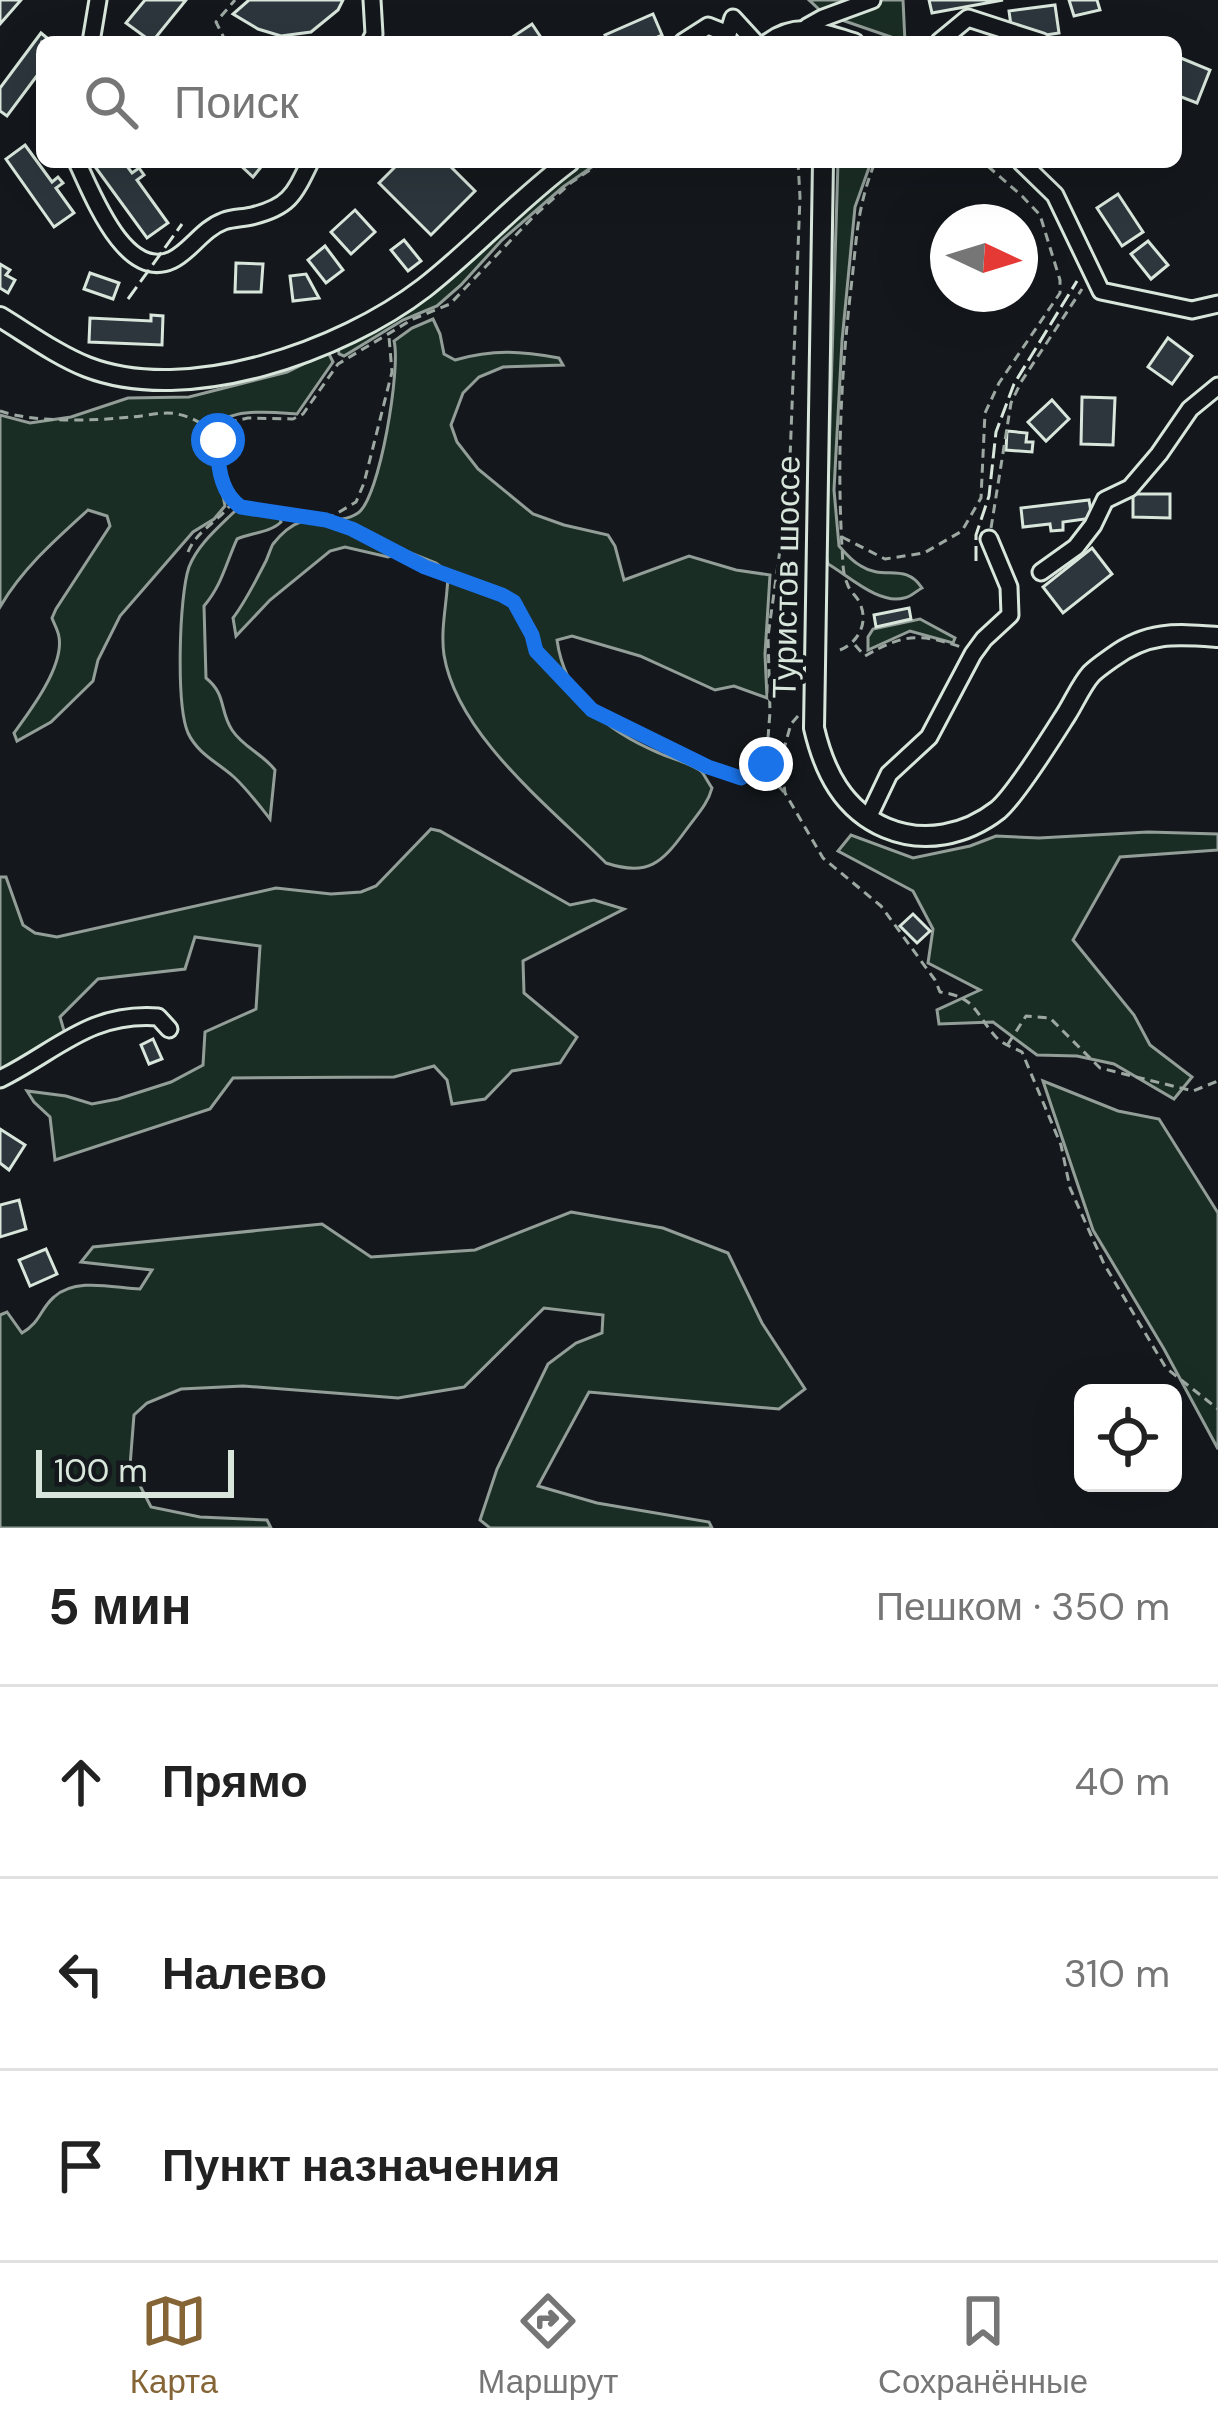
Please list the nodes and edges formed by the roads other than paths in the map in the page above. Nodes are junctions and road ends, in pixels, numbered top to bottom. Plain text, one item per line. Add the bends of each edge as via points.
1 (98, 0) edge
2 (371, 0) edge
3 (872, 0) edge
4 (807, 27) junction
5 (93, 36) edge
6 (377, 36) edge
7 (692, 36) edge
8 (750, 36) edge
9 (776, 36) edge
10 (836, 36) edge
11 (946, 36) edge
12 (1024, 36) edge
13 (79, 168) edge
14 (307, 168) edge
15 (562, 168) edge
16 (823, 168) edge
17 (1027, 168) edge
18 (1218, 304) edge
19 (0, 317) edge
20 (1218, 386) edge
21 (989, 539) road end
22 (1041, 572) dead end
23 (1218, 637) edge
24 (868, 818) junction
25 (169, 1029) dead end
26 (0, 1079) edge

1 - 5 street
2 - 6 street
3 - 4 street
4 - 9 street
4 - 10 street
7 - 8 street via 708,26 728,34 733,18
11 - 12 street via 968,18
13 - 14 street via 116,237 152,265 169,262 223,221 277,208
15 - 19 main road via 392,312 243,371 138,380 88,367
16 - 24 main road, Туристов шоссе via 814,728 837,788
17 - 18 street via 1055,195 1101,291 1192,310
20 - 22 street via 1190,409 1130,488 1105,500 1076,547
21 - 24 street via 1010,587 1010,615 984,639 929,737 889,775
23 - 24 main road via 1148,637 1118,653 1091,674 1002,807 974,825 911,836
25 - 26 street via 158,1017 102,1022

